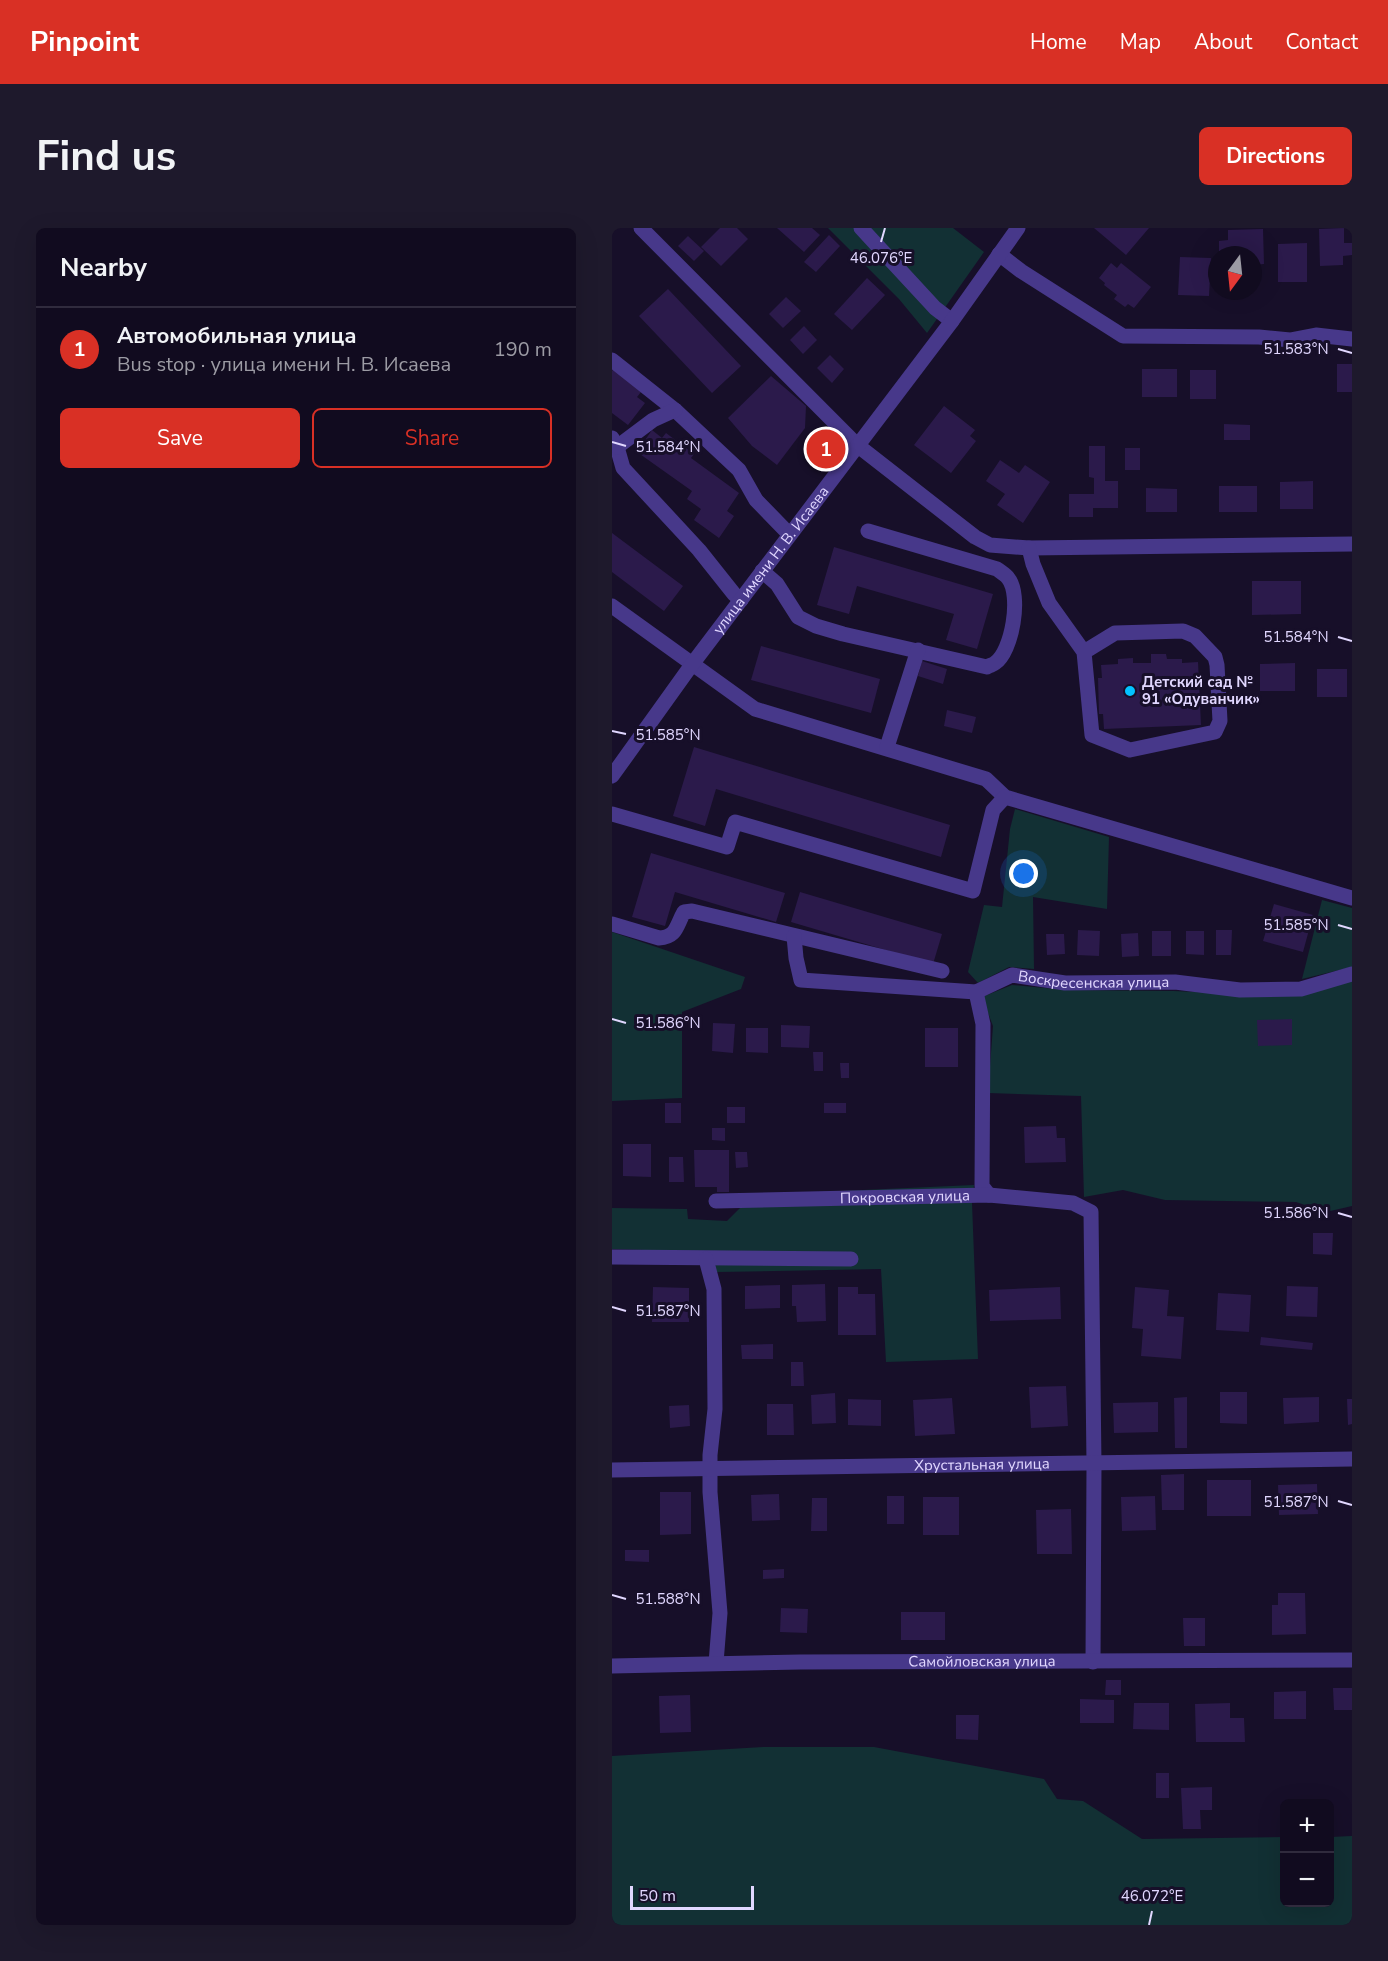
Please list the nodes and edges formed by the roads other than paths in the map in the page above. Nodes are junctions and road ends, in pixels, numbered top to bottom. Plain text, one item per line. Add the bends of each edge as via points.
1 (641, 228) edge
2 (861, 228) edge
3 (1018, 228) edge
4 (999, 254) junction
5 (952, 321) junction
6 (1352, 339) edge
7 (612, 360) edge
8 (675, 410) junction
9 (615, 443) edge
10 (857, 445) junction
11 (868, 531) dead end
12 (789, 534) junction
13 (1352, 544) edge
14 (1029, 548) junction
15 (762, 571) junction
16 (741, 600) junction
17 (612, 606) edge
18 (918, 650) junction
19 (1084, 651) junction
20 (693, 663) junction
21 (887, 747) junction
22 (615, 766) edge
23 (1005, 797) junction
24 (612, 814) edge
25 (1352, 898) edge
26 (612, 924) edge
27 (794, 936) junction
28 (942, 972) dead end
29 (1352, 974) edge
30 (976, 992) junction
31 (989, 1195) junction
32 (716, 1201) dead end
33 (612, 1257) edge
34 (706, 1259) junction
35 (850, 1259) dead end
36 (1352, 1459) edge
37 (1094, 1464) junction
38 (710, 1467) junction
39 (612, 1470) edge
40 (1352, 1660) edge
41 (1093, 1662) junction
42 (716, 1663) junction
43 (612, 1666) edge

1 - 10 street
2 - 5 street via 935,308
3 - 4 street, улица имени Н. В. Исаева
4 - 5 street, улица имени Н. В. Исаева
4 - 6 street via 1123,336 1290,340 1316,335
5 - 10 street, улица имени Н. В. Исаева
7 - 8 street
8 - 9 street
8 - 12 street via 739,470 756,500
9 - 16 street via 623,468
10 - 12 street, улица имени Н. В. Исаева
10 - 14 street via 975,537 990,545
11 - 18 street via 997,569 1009,579 1016,599 1015,617 1004,653 996,663 987,667
12 - 15 street, улица имени Н. В. Исаева
13 - 14 street
14 - 19 street via 1048,603
15 - 16 street, улица имени Н. В. Исаева
15 - 18 street via 777,584 798,617 843,634
16 - 20 street, улица имени Н. В. Исаева
17 - 20 street
18 - 21 street
19 - 19 street via 1115,633 1183,631 1195,636 1217,664 1220,721 1215,732 1130,750 1092,735
20 - 21 street via 755,709
20 - 22 street, улица имени Н. В. Исаева
21 - 23 street via 986,778
23 - 24 street via 993,810 973,891 735,822 727,847
23 - 25 street
26 - 27 street via 666,938 677,930 688,911
27 - 28 street
27 - 30 street, Воскресенская улица via 801,980
29 - 30 street, Воскресенская улица via 1301,989 1240,990 1175,981 1065,982 1012,975
30 - 31 street via 983,1024 982,1186
31 - 32 street, Покровская улица
31 - 37 street, Покровская улица via 1073,1203 1091,1212
33 - 34 street
34 - 35 street
34 - 38 street via 714,1289 715,1409
36 - 37 street, Хрустальная улица
37 - 38 street, Хрустальная улица
37 - 41 street
38 - 39 street, Хрустальная улица
38 - 42 street via 720,1613
40 - 41 street, Самойловская улица
41 - 42 street, Самойловская улица
42 - 43 street, Самойловская улица

